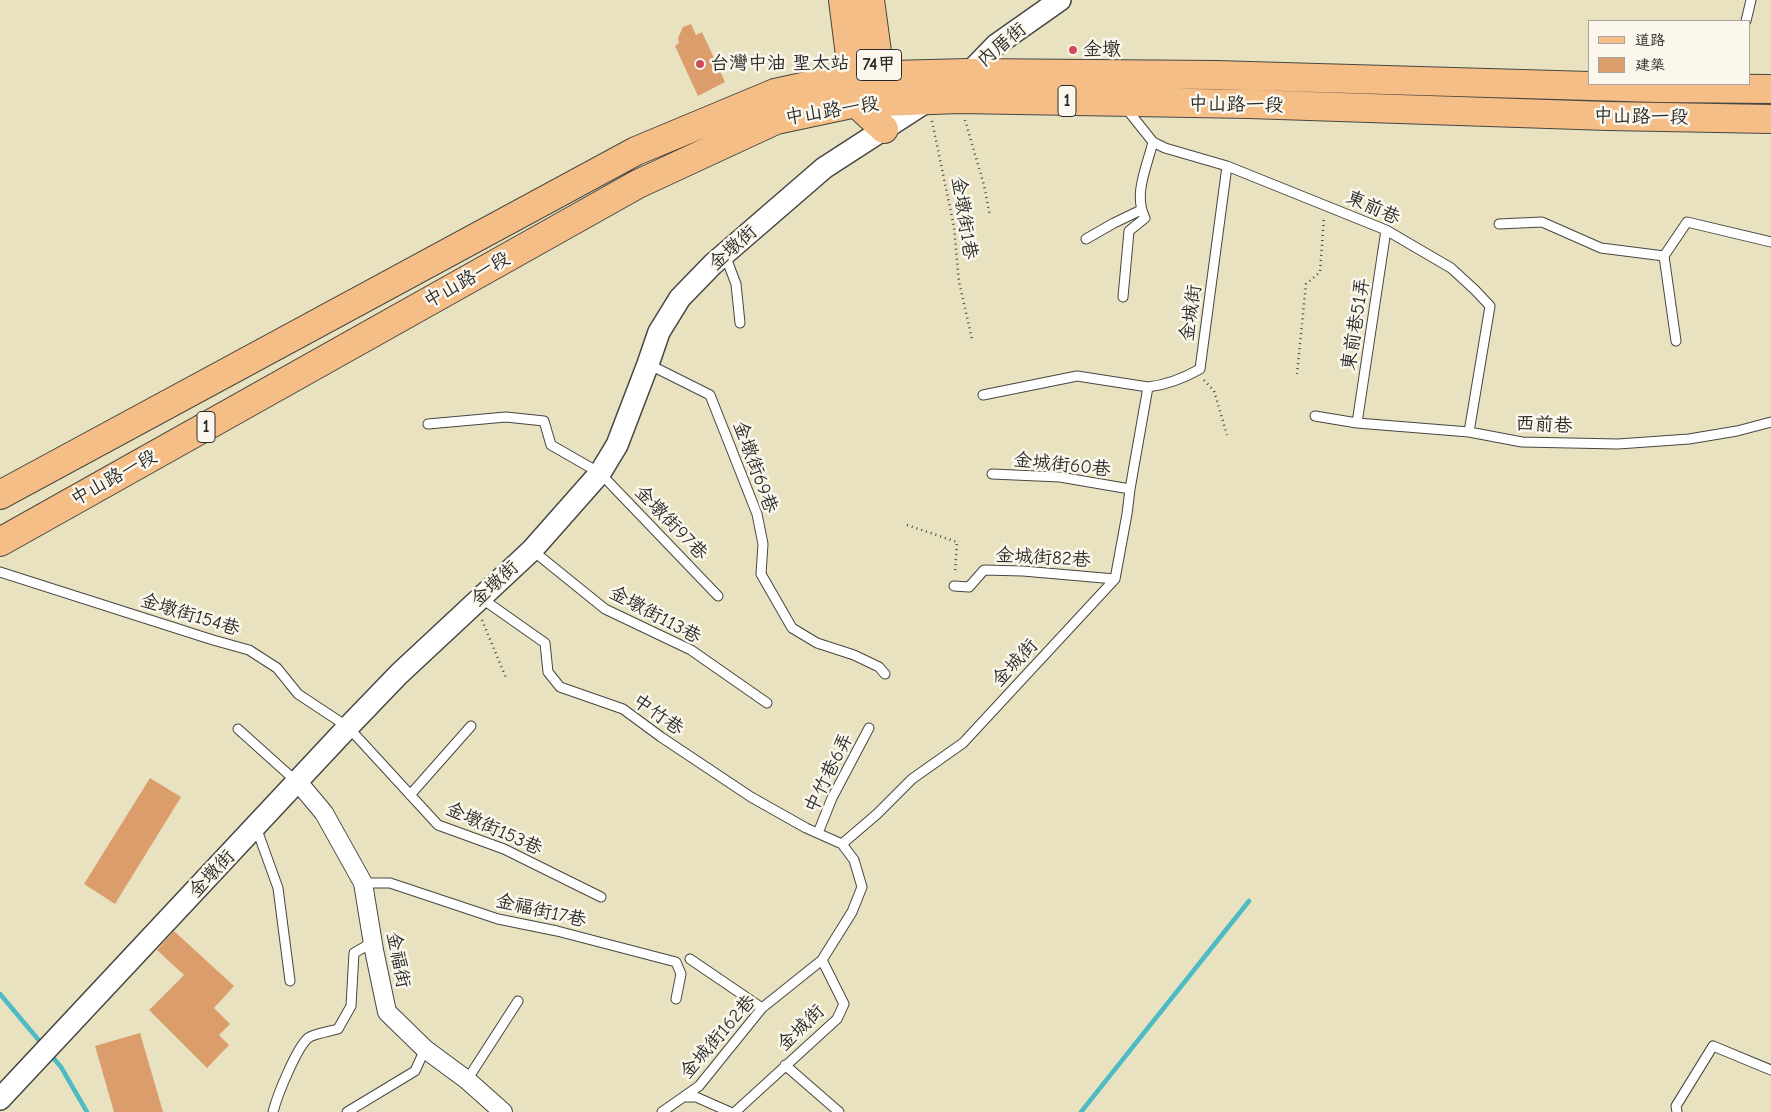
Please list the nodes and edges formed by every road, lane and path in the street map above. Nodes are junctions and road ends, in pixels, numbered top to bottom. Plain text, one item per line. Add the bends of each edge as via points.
1 (843, 0) edge
2 (870, 0) edge
3 (1060, 0) edge
4 (1751, 0) edge
5 (1746, 20) edge
6 (880, 74) junction
7 (969, 74) junction
8 (853, 76) junction
9 (1771, 89) edge
10 (959, 99) junction
11 (927, 100) junction
12 (1122, 102) junction
13 (869, 103) junction
14 (1771, 120) edge
15 (884, 130) junction
16 (1153, 142) junction
17 (1227, 166) junction
18 (1325, 205) junction
19 (1141, 210) junction
20 (990, 216) dead end
21 (1499, 224) dead end
22 (1386, 230) junction
23 (1086, 239) dead end
24 (1771, 242) edge
25 (724, 255) junction
26 (1664, 256) junction
27 (1123, 297) dead end
28 (740, 323) dead end
29 (972, 339) dead end
30 (1676, 341) dead end
31 (648, 364) junction
32 (1195, 372) junction
33 (1296, 374) dead end
34 (1148, 387) junction
35 (983, 395) dead end
36 (1315, 416) dead end
37 (1357, 422) junction
38 (1771, 422) edge
39 (428, 424) dead end
40 (1469, 432) junction
41 (1227, 435) dead end
42 (600, 473) junction
43 (992, 474) dead end
44 (1130, 489) junction
45 (0, 495) edge
46 (907, 525) dead end
47 (0, 542) edge
48 (532, 550) junction
49 (0, 572) edge
50 (1115, 579) junction
51 (954, 586) joint
52 (718, 596) dead end
53 (477, 601) junction
54 (885, 674) dead end
55 (506, 678) dead end
56 (767, 704) dead end
57 (471, 726) dead end
58 (348, 727) junction
59 (869, 728) dead end
60 (238, 729) dead end
61 (298, 782) junction
62 (410, 795) junction
63 (256, 828) junction
64 (818, 833) junction
65 (842, 844) junction
66 (363, 883) junction
67 (601, 897) dead end
68 (373, 942) junction
69 (690, 959) dead end
70 (822, 960) junction
71 (290, 981) dead end
72 (676, 999) dead end
73 (518, 1001) dead end
74 (762, 1008) junction
75 (426, 1049) junction
76 (785, 1065) junction
77 (1771, 1070) edge
78 (467, 1080) junction
79 (685, 1097) junction
80 (0, 1098) edge
81 (836, 1111) edge
82 (273, 1112) edge
83 (347, 1112) edge
84 (503, 1112) edge
85 (662, 1112) edge
86 (730, 1112) edge
87 (735, 1112) edge
88 (1677, 1112) edge

1 - 8 main road, 74甲
2 - 6 main road, 74甲
3 - 7 street, 內厝街 via 996,45
4 - 5 lane
6 - 7 main road, 中山路一段 / 1
6 - 8 main road, 中山路一段 / 1
6 - 13 main road, 74甲
7 - 9 main road, 中山路一段 / 1 via 1216,74
7 - 11 street, 金墩街
8 - 13 main road, 74甲
8 - 45 main road, 中山路一段 / 1 via 775,93 636,151
10 - 11 main road, 中山路一段 / 1
10 - 12 main road, 中山路一段 / 1
10 - 20 path
11 - 13 main road, 中山路一段 / 1
11 - 15 street, 金墩街
11 - 29 path, 金墩街1巷 via 954,227 959,282
12 - 14 main road, 中山路一段 / 1
12 - 16 lane
13 - 15 main road, 74甲
13 - 47 main road, 中山路一段 / 1 via 776,120 638,184
15 - 25 street, 金墩街 via 824,168
16 - 17 lane, 東前巷
16 - 19 lane via 1139,194
17 - 18 lane, 東前巷
17 - 32 lane, 金城街 via 1200,369
18 - 22 lane, 東前巷
18 - 33 path via 1320,272 1306,284
19 - 23 lane
19 - 27 lane via 1145,218 1129,231
21 - 26 lane via 1542,222 1601,248
22 - 37 lane, 東前巷51弄
22 - 40 lane, 東前巷 via 1451,268 1490,306
24 - 26 lane via 1687,222
25 - 28 lane via 736,284
25 - 31 street, 金墩街 via 680,298 659,332
26 - 30 lane
31 - 42 street, 金墩街 via 617,444
31 - 54 lane, 金墩街69巷 via 710,394 757,514 763,544 761,574 792,628 817,643 854,655
32 - 34 lane
32 - 41 path via 1214,391
34 - 35 lane via 1077,376
34 - 44 lane
36 - 37 lane, 西前巷
37 - 40 lane, 西前巷
38 - 40 lane, 西前巷 via 1689,439 1618,444 1522,442
39 - 42 lane, 金墩街97巷 via 506,417 544,421 551,445
42 - 48 street, 金墩街
42 - 52 lane, 金墩街97巷
43 - 44 lane, 金城街60巷 via 1060,477
44 - 50 lane
46 - 51 path via 957,542
48 - 53 street, 金墩街
48 - 56 lane, 金墩街113巷 via 605,609 691,650
49 - 58 lane, 金墩街154巷 via 249,650 277,668 298,694
50 - 51 lane, 金城街82巷 via 984,570 969,587
50 - 65 lane, 金城街 via 963,743 912,779
53 - 55 path
53 - 58 street, 金墩街
53 - 64 lane, 中竹巷 via 544,642 548,672 560,687 624,709 661,738 751,797
57 - 62 lane
58 - 61 street, 金墩街
58 - 62 lane, 金墩街153巷
59 - 64 lane, 中竹巷6弄 via 832,798
60 - 61 lane
61 - 63 street, 金墩街
61 - 66 street, 金福街 via 324,813
62 - 67 lane, 金墩街153巷 via 438,825 504,849
63 - 71 lane via 278,888
63 - 80 street, 金墩街
64 - 65 lane, 中竹巷
65 - 70 lane via 854,860 862,887 852,912
66 - 68 street, 金福街
66 - 72 lane, 金福街17巷 via 390,883 498,919 676,962 681,974
68 - 75 street, 金福街 via 387,1012
68 - 82 lane via 354,953 352,1006 338,1029 309,1038 277,1095
69 - 74 lane
70 - 74 lane, 金城街162巷
70 - 76 lane, 金城街 via 844,1004 836,1018
73 - 78 lane
74 - 79 lane, 金城街162巷 via 699,1086
75 - 78 street, 金福街
75 - 83 lane via 415,1071
76 - 81 lane
76 - 87 lane, 金城街
77 - 88 lane via 1713,1046 1676,1106
78 - 84 street, 金福街
79 - 85 lane
79 - 86 lane via 696,1097

